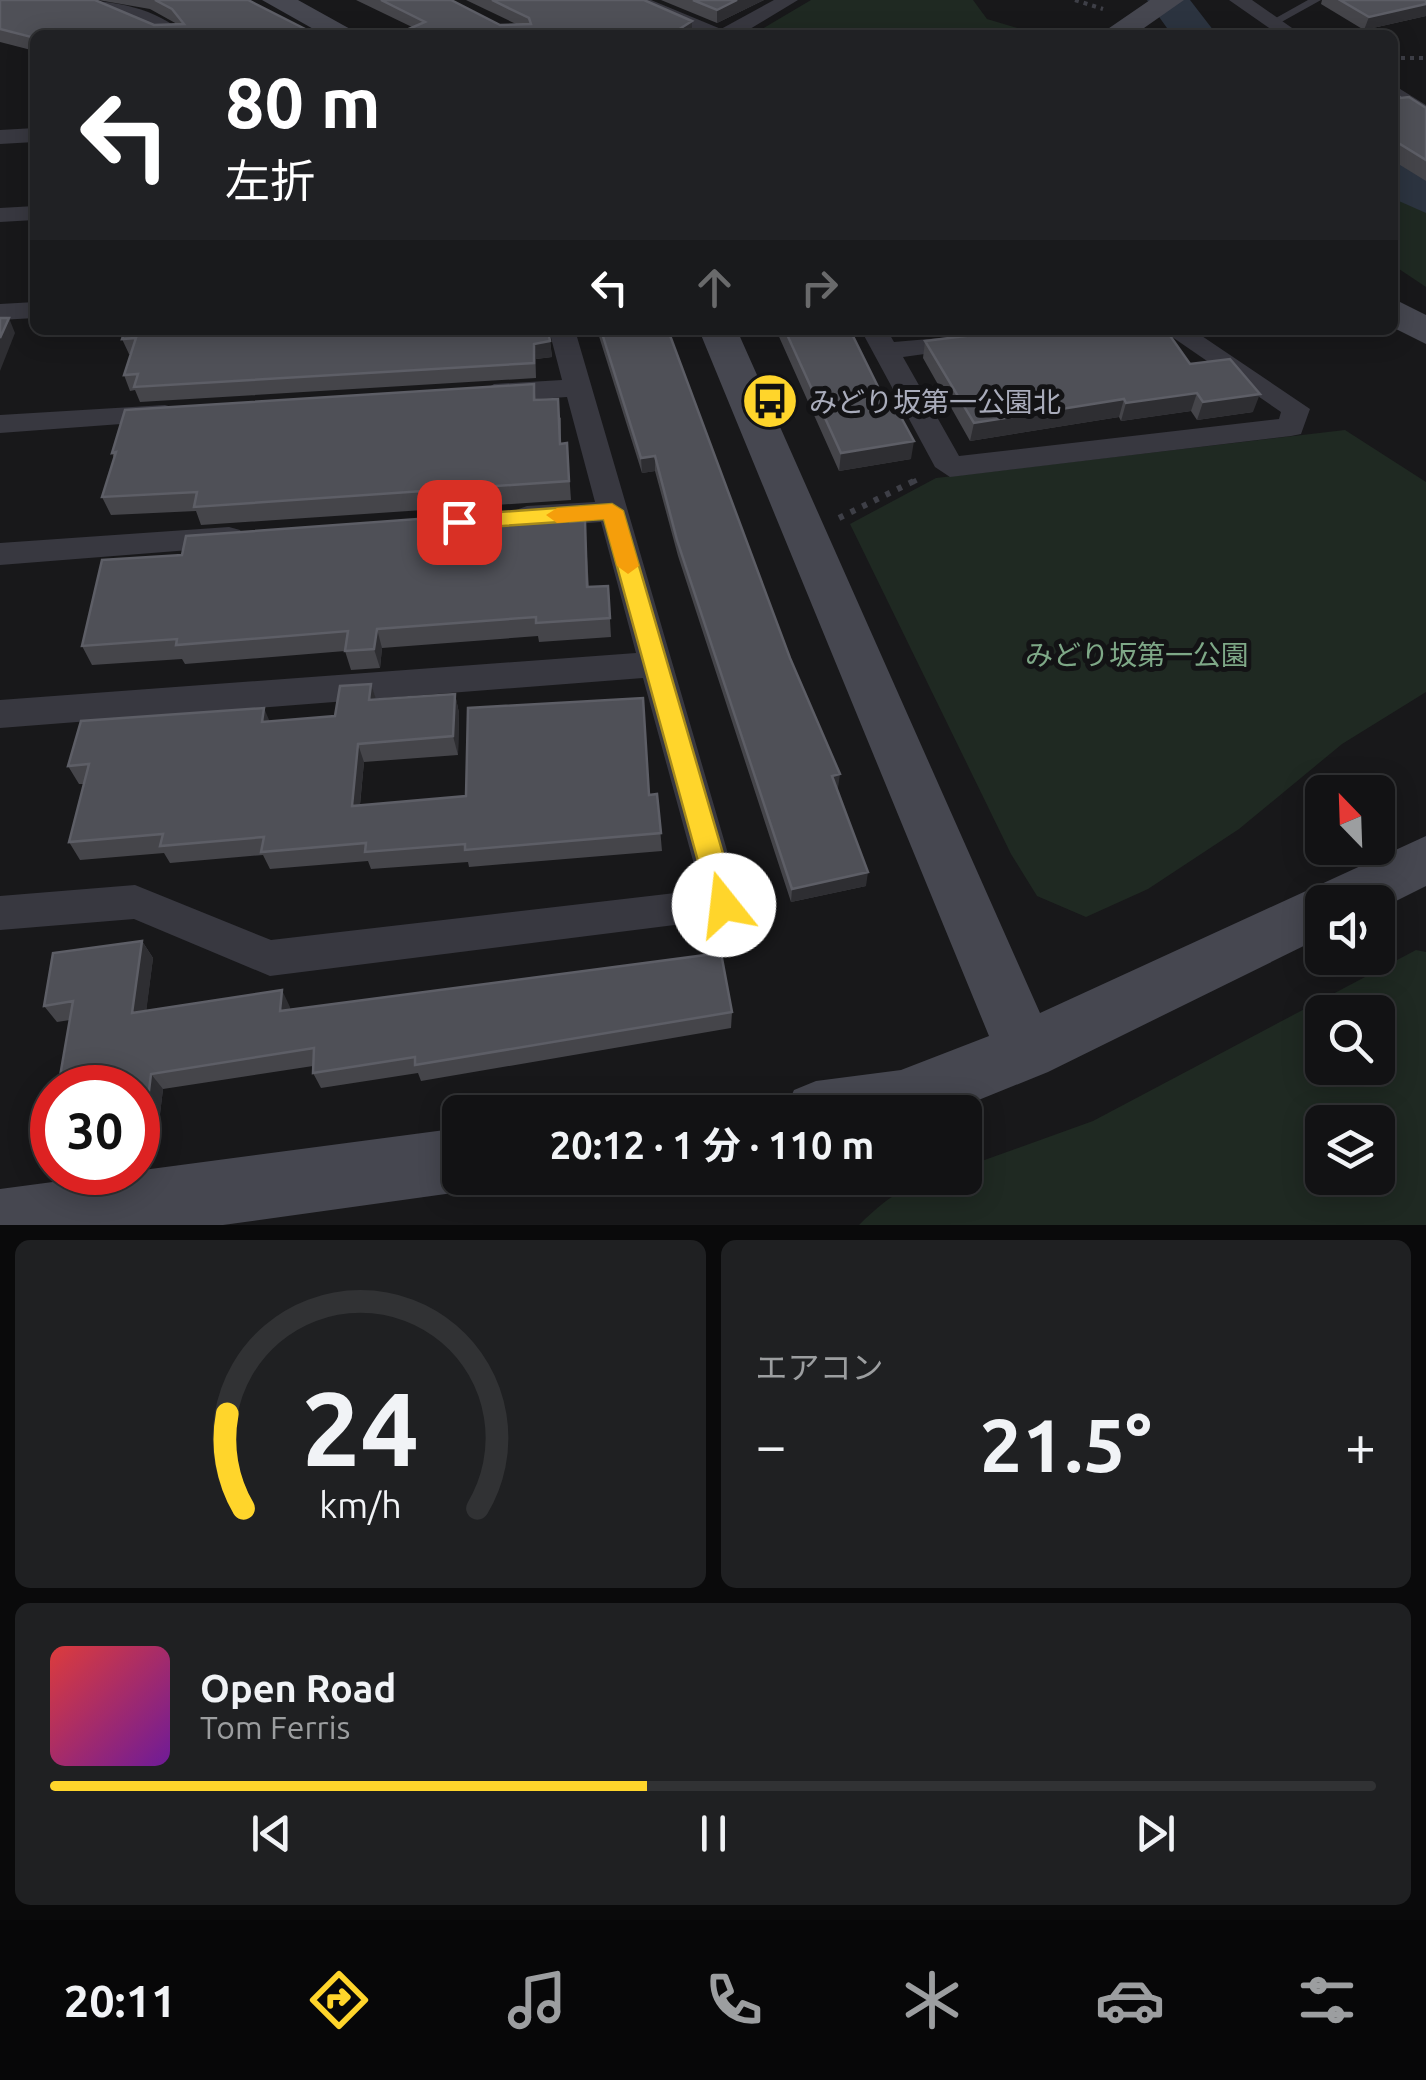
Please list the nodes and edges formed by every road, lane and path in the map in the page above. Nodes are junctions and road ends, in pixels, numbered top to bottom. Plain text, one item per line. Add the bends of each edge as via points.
1 (85, 0) edge
2 (276, 0) edge
3 (634, 0) edge
4 (788, 0) edge
5 (1075, 0) edge
6 (1170, 0) edge
7 (1239, 0) edge
8 (1316, 0) edge
9 (1109, 22) edge
10 (1272, 23) junction
11 (166, 30) edge
12 (336, 30) edge
13 (709, 30) edge
14 (731, 30) edge
15 (1284, 30) edge
16 (1398, 58) edge
17 (1426, 58) edge
18 (1398, 95) edge
19 (1426, 119) edge
20 (30, 135) edge
21 (0, 137) edge
22 (30, 213) edge
23 (0, 214) edge
24 (30, 310) edge
25 (0, 312) edge
26 (1398, 313) edge
27 (1426, 332) edge
28 (563, 335) edge
29 (720, 335) edge
30 (1183, 335) edge
31 (1002, 337) edge
32 (880, 340) edge
33 (578, 388) junction
34 (458, 395) edge
35 (199, 412) edge
36 (0, 424) edge
37 (950, 467) junction
38 (612, 511) junction
39 (839, 518) dead end
40 (494, 520) edge
41 (257, 536) edge
42 (0, 554) edge
43 (656, 664) junction
44 (0, 714) edge
45 (1426, 860) edge
46 (1372, 885) edge
47 (0, 913) edge
48 (1305, 917) edge
49 (1026, 1051) junction
50 (915, 1095) edge
51 (442, 1162) edge
52 (0, 1222) edge

1 - 11 street
2 - 12 street
3 - 13 street
4 - 14 street
5 - 9 path
6 - 9 street
7 - 10 street
8 - 10 lane
10 - 15 street
16 - 17 path
18 - 19 street
20 - 21 street
22 - 23 street
24 - 25 street
26 - 27 street
28 - 33 street
29 - 49 street
30 - 37 street via 1296,409 1291,427
31 - 32 street
32 - 37 street
33 - 34 street
33 - 38 street
35 - 36 street
37 - 39 path
38 - 40 street
38 - 43 street
41 - 42 street
43 - 44 street
43 - 47 street via 724,905 270,958 135,902
45 - 46 street
48 - 49 street
49 - 50 street
51 - 52 street

